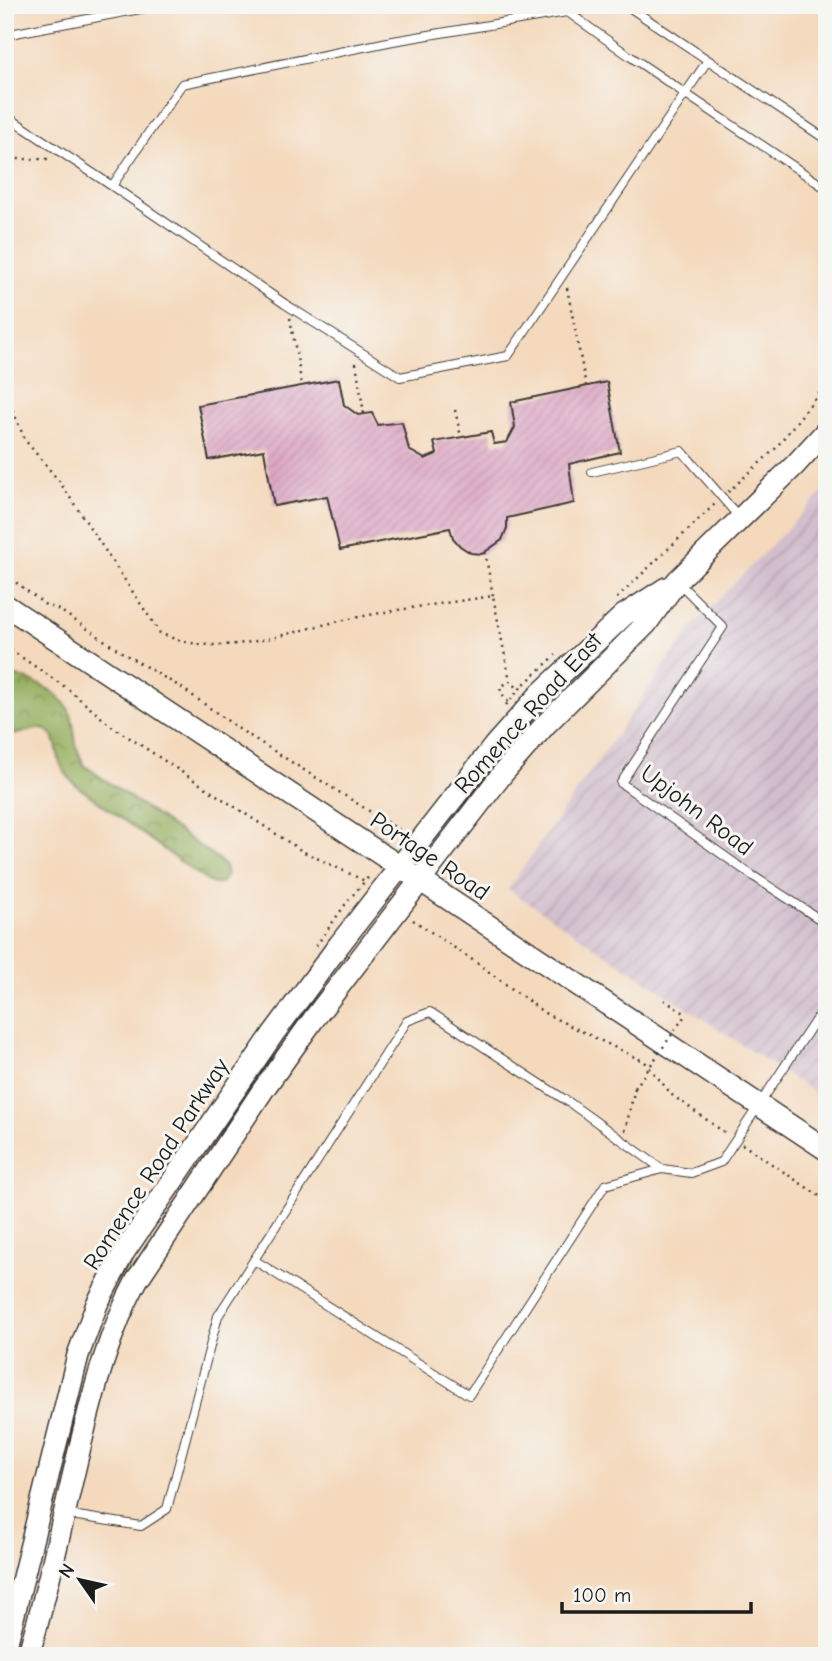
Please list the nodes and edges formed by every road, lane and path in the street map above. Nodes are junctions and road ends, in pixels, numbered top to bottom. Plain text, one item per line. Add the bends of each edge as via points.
1 (150, 5) edge
2 (609, 5) edge
3 (626, 5) edge
4 (569, 13) junction
5 (5, 35) edge
6 (708, 60) junction
7 (685, 94) junction
8 (5, 115) edge
9 (827, 140) edge
10 (51, 159) dead end
11 (5, 163) edge
12 (112, 186) junction
13 (827, 189) edge
14 (566, 285) dead end
15 (290, 318) dead end
16 (356, 363) dead end
17 (302, 386) dead end
18 (586, 386) dead end
19 (5, 391) edge
20 (455, 410) dead end
21 (364, 414) dead end
22 (827, 430) edge
23 (461, 437) dead end
24 (592, 472) dead end
25 (741, 519) junction
26 (485, 552) dead end
27 (5, 574) edge
28 (677, 582) junction
29 (494, 596) junction
30 (5, 605) edge
31 (5, 646) edge
32 (510, 681) junction
33 (519, 689) dead end
34 (509, 702) dead end
35 (404, 832) dead end
36 (400, 868) junction
37 (365, 881) dead end
38 (419, 881) junction
39 (413, 920) dead end
40 (827, 925) edge
41 (664, 1000) dead end
42 (827, 1003) edge
43 (759, 1105) junction
44 (622, 1140) junction
45 (736, 1140) junction
46 (827, 1150) edge
47 (662, 1169) junction
48 (827, 1201) edge
49 (254, 1260) junction
50 (41, 1509) junction
51 (64, 1514) junction
52 (5, 1650) edge
53 (28, 1656) edge

1 - 5 lane
2 - 4 lane
3 - 6 lane
4 - 7 lane
4 - 12 lane via 393,41 182,84
6 - 7 lane
6 - 9 lane
7 - 12 lane via 508,356 400,377
7 - 13 lane
8 - 12 lane
10 - 11 path
14 - 18 path
15 - 17 path
16 - 21 path
19 - 29 path via 25,440 59,481 160,633 177,641 231,646 351,618
20 - 23 path
22 - 25 street, Romence Road East
24 - 25 lane via 682,451
25 - 28 street, Romence Road East
26 - 29 path
27 - 35 path via 44,604
28 - 36 street, Romence Road East via 624,615 541,693
28 - 38 street, Romence Road East via 646,624 520,753
28 - 40 lane, Upjohn Road via 723,627 621,783
29 - 32 path
30 - 36 street, Portage Road
31 - 37 path via 68,689 110,725 234,807 302,851
32 - 33 path
32 - 34 path via 500,691
36 - 38 street, Portage Road
36 - 50 street, Romence Road Parkway via 273,1034 124,1252 78,1355
38 - 43 street, Portage Road
38 - 51 street, Romence Road Parkway via 288,1054 121,1309
39 - 45 path via 546,1013 645,1062 672,1095
41 - 44 path, bridge via 686,1014 635,1088
42 - 43 lane
43 - 45 lane
43 - 46 street, Portage Road
44 - 47 lane
44 - 49 lane via 430,1012 407,1021
45 - 47 lane via 721,1162 691,1173
45 - 48 path
47 - 49 lane via 605,1185 469,1395
49 - 51 lane via 219,1316 167,1509 141,1526
50 - 51 street
50 - 52 street, Romence Road Parkway
51 - 53 street, Romence Road Parkway

